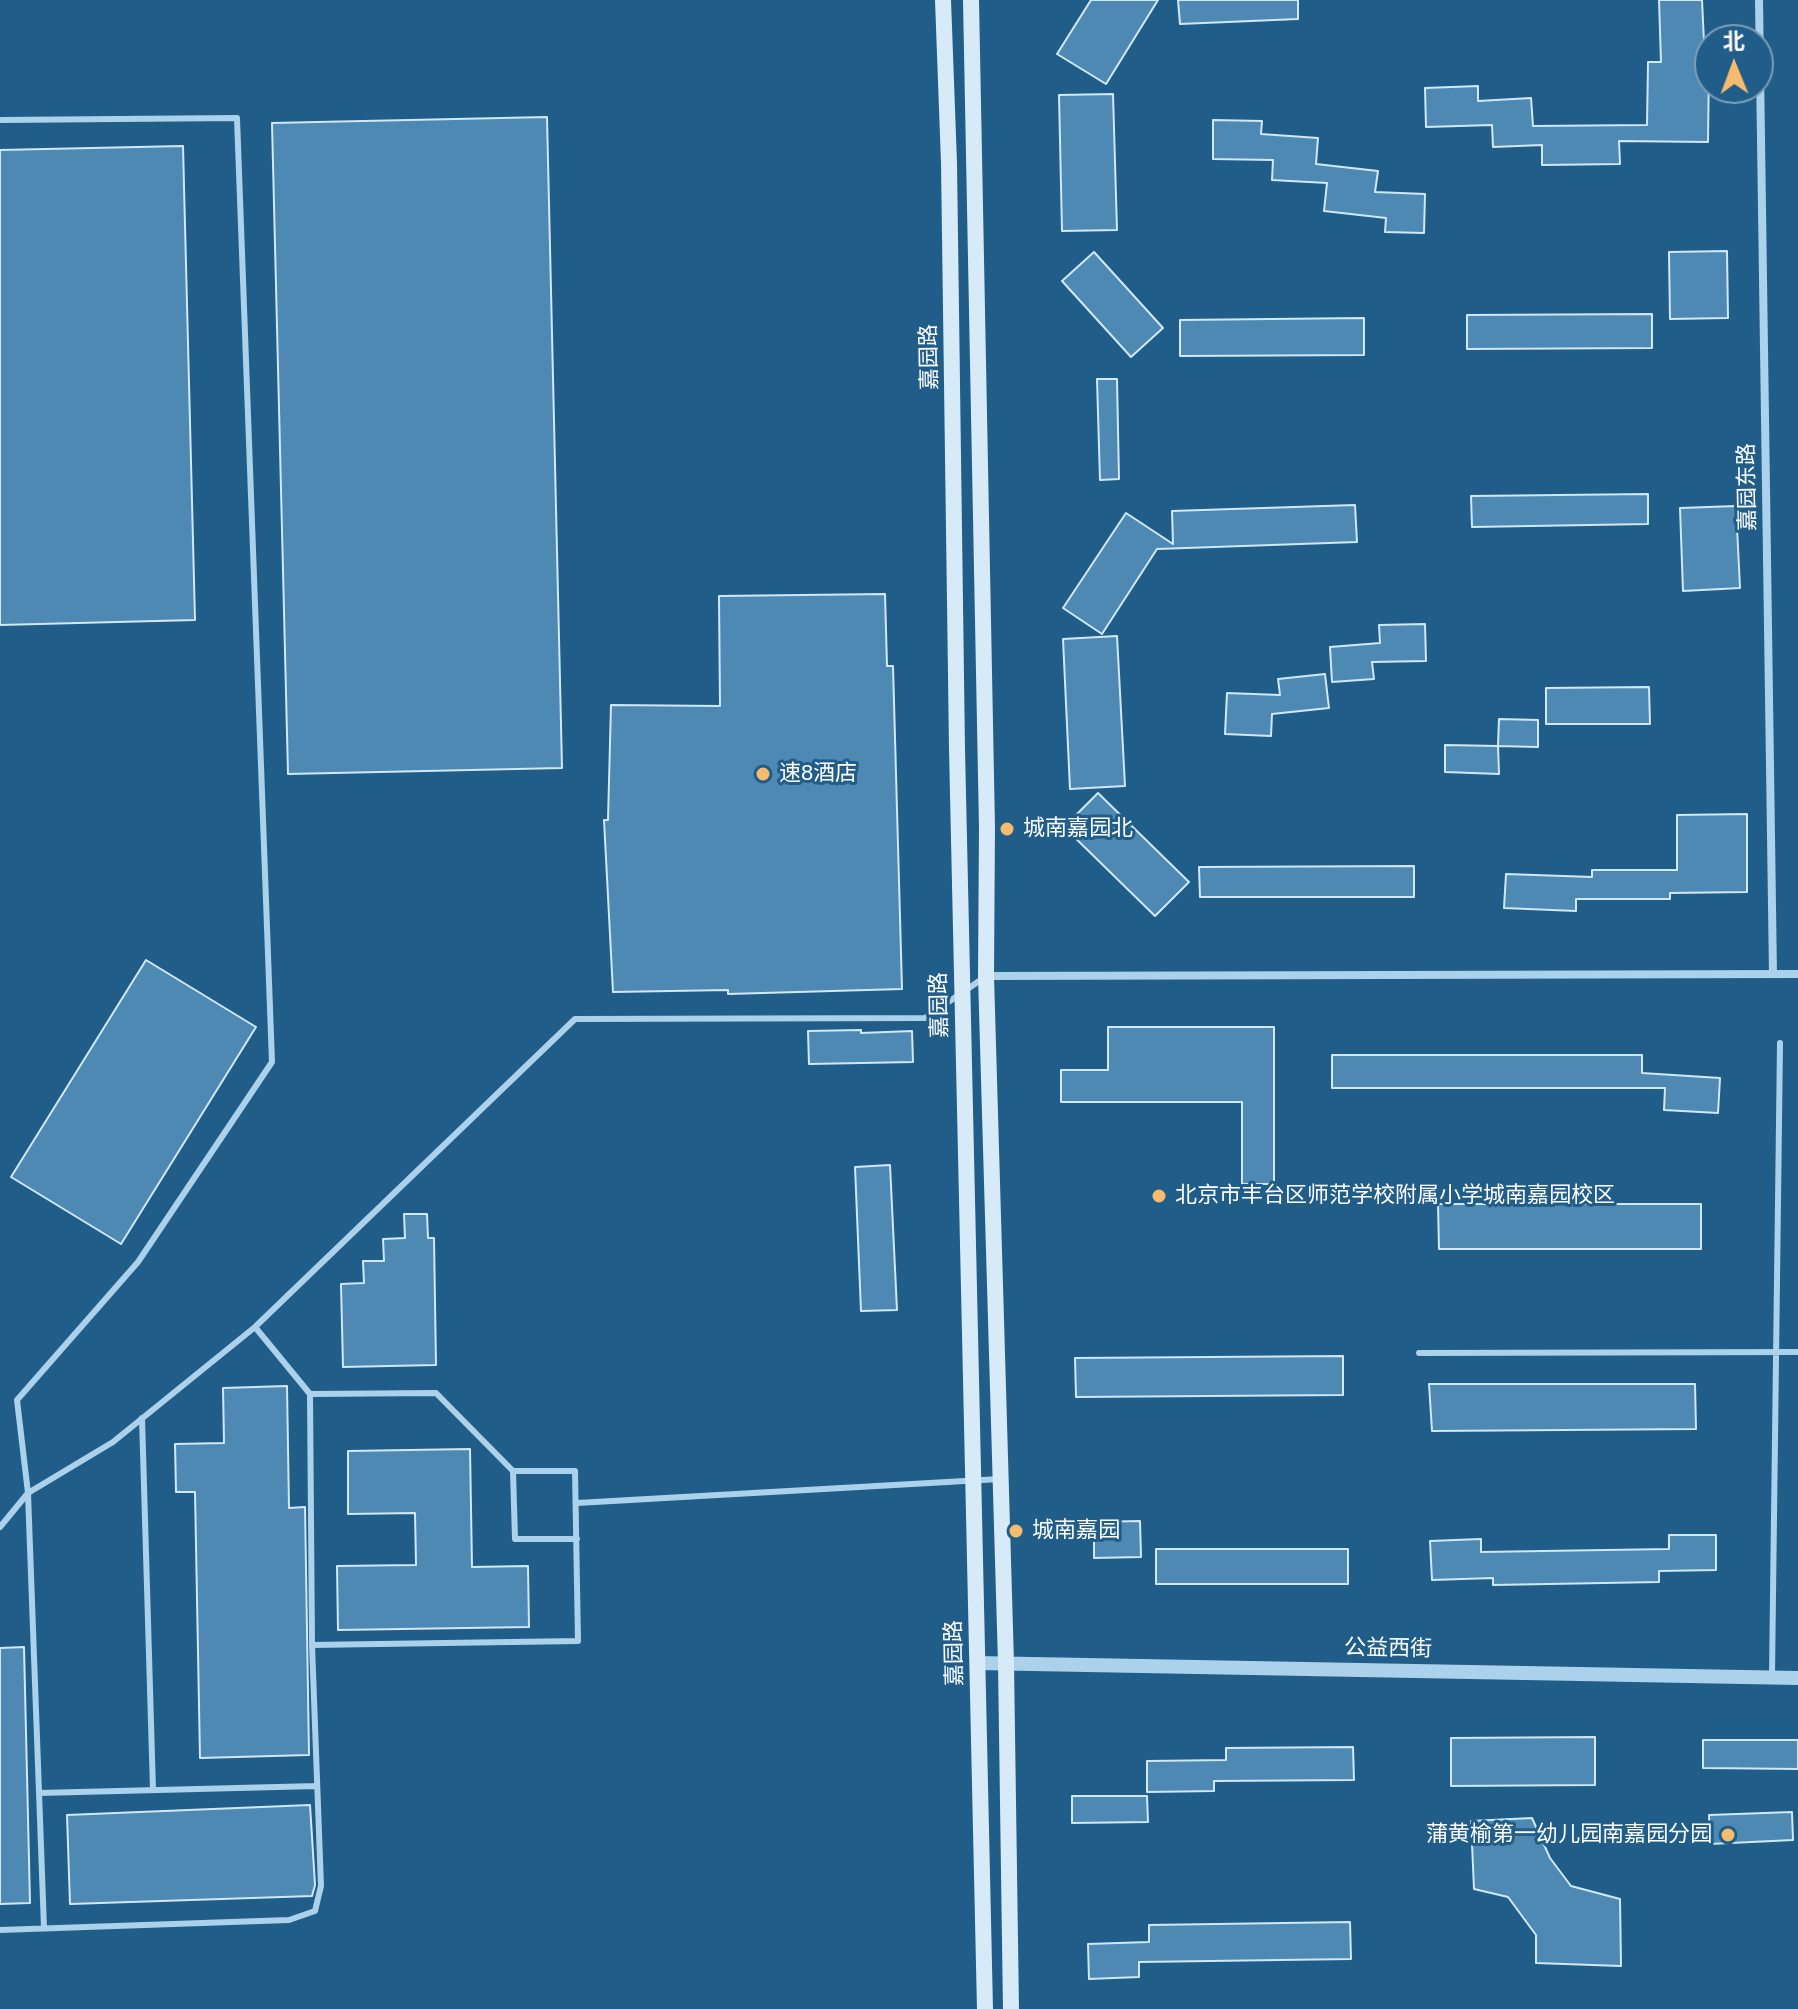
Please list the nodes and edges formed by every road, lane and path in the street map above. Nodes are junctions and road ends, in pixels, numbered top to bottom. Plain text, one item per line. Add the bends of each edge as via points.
1 (943, 0) edge
2 (971, 0) edge
3 (1759, 0) edge
4 (0, 120) edge
5 (1773, 974) junction
6 (1798, 974) edge
7 (986, 976) junction
8 (962, 993) junction
9 (1780, 1043) dead end
10 (255, 1327) junction
11 (1798, 1352) edge
12 (1419, 1353) dead end
13 (1777, 1353) junction
14 (310, 1394) junction
15 (142, 1418) junction
16 (513, 1471) junction
17 (1001, 1479) junction
18 (974, 1480) junction
19 (28, 1493) junction
20 (577, 1503) junction
21 (0, 1527) edge
22 (577, 1539) junction
23 (312, 1645) junction
24 (977, 1663) junction
25 (1006, 1663) junction
26 (1798, 1678) edge
27 (1772, 1679) junction
28 (317, 1786) junction
29 (153, 1790) junction
30 (39, 1793) junction
31 (44, 1928) junction
32 (0, 1930) edge
33 (985, 2009) edge
34 (1011, 2009) edge

1 - 8 main road, 嘉园路
2 - 7 main road
3 - 5 street, 嘉园东路
4 - 19 lane via 237,118 272,1062 138,1262 17,1400
5 - 6 street
5 - 7 street
7 - 8 lane
7 - 17 main road
8 - 10 lane via 925,1018 575,1019
8 - 18 main road, 嘉园路
9 - 13 lane
10 - 14 lane
10 - 15 lane
11 - 13 lane
12 - 13 lane
13 - 27 lane
14 - 16 lane via 436,1393
14 - 23 lane
15 - 19 lane via 113,1442
15 - 29 lane
16 - 20 lane via 575,1471
16 - 22 lane via 515,1539
17 - 18 lane
17 - 25 main road
18 - 20 lane
18 - 24 main road, 嘉园路
19 - 21 lane
19 - 30 lane
20 - 22 lane
22 - 23 lane via 578,1641
23 - 28 lane
24 - 25 street, 公益西街
24 - 33 main road, 嘉园路
25 - 27 street, 公益西街
25 - 34 main road
26 - 27 street, 公益西街
28 - 29 lane
28 - 31 lane via 321,1886 315,1911 289,1920
29 - 30 lane
30 - 31 lane
31 - 32 lane

